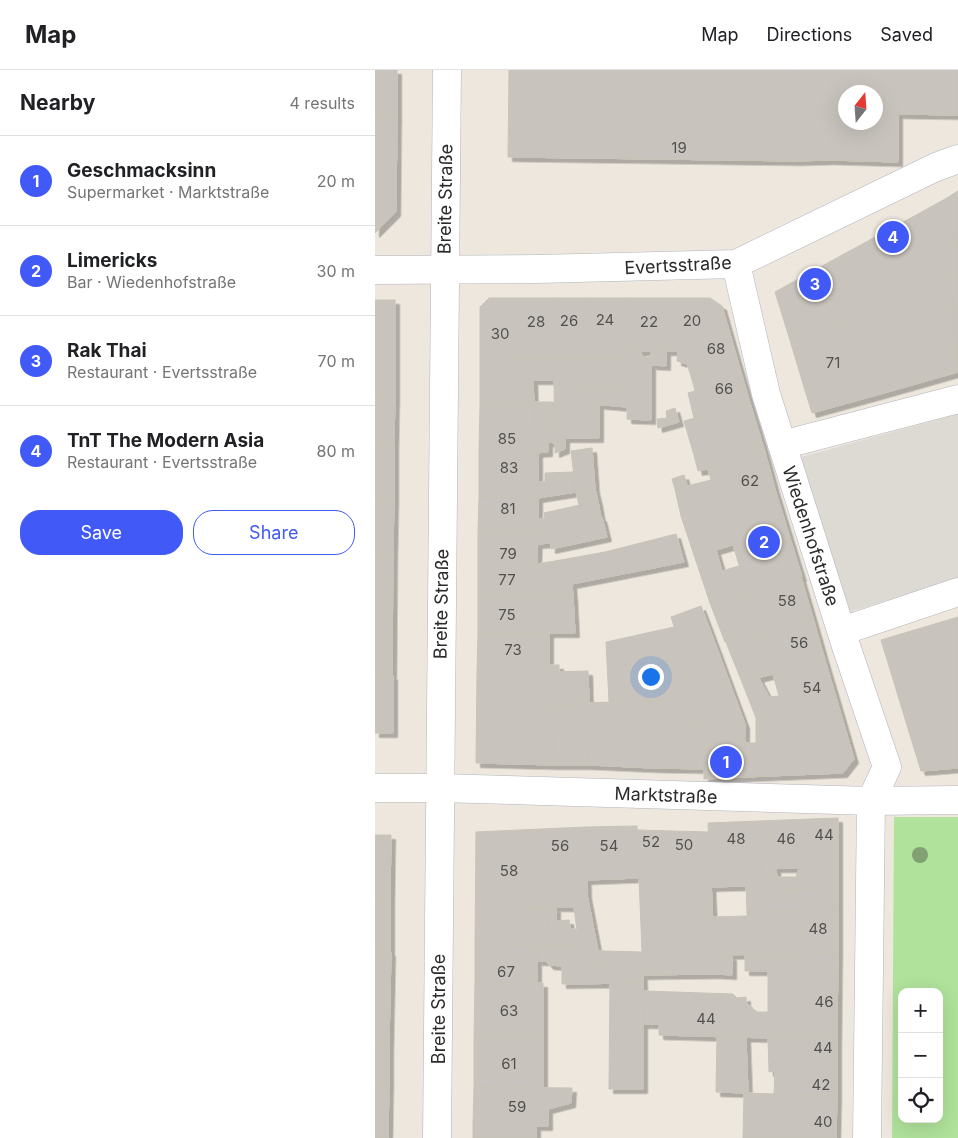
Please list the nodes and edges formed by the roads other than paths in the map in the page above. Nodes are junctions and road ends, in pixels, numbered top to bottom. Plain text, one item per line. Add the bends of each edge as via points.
1 (447, 70) edge
2 (958, 159) edge
3 (736, 264) junction
4 (445, 269) junction
5 (375, 270) edge
6 (958, 399) edge
7 (782, 445) junction
8 (958, 592) edge
9 (842, 631) junction
10 (375, 788) edge
11 (440, 788) junction
12 (958, 800) edge
13 (871, 801) junction
14 (437, 1138) edge
15 (867, 1138) edge

1 - 4 street, Breite Straße
2 - 3 street, Evertsstraße
3 - 4 street, Evertsstraße
3 - 7 street, Wiedenhofstraße via 766,394
4 - 5 street, Evertsstraße
4 - 11 street, Breite Straße
6 - 7 street
7 - 9 street, Wiedenhofstraße
8 - 9 street
9 - 13 street, Wiedenhofstraße via 887,767
10 - 11 street, Marktstraße
11 - 13 street, Marktstraße
11 - 14 street, Breite Straße
12 - 13 street, Marktstraße
13 - 15 street

